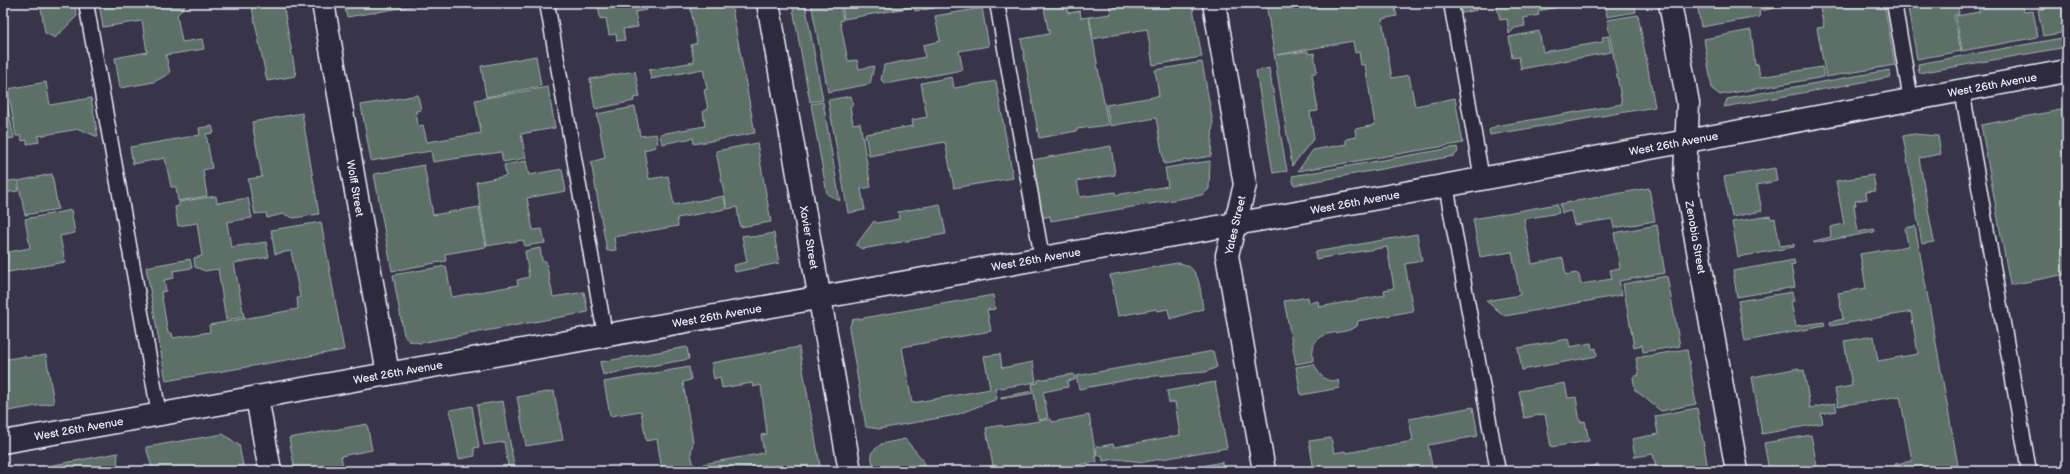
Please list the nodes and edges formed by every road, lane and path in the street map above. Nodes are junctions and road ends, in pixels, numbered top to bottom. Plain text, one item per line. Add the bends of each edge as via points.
1 (86, 3) edge
2 (323, 3) edge
3 (547, 3) edge
4 (768, 3) edge
5 (997, 3) edge
6 (1214, 3) edge
7 (1450, 3) edge
8 (1670, 3) edge
9 (1894, 3) edge
10 (2067, 71) edge
11 (1962, 90) junction
12 (1911, 100) junction
13 (1686, 141) junction
14 (1482, 179) junction
15 (1446, 185) junction
16 (1235, 224) junction
17 (1042, 258) junction
18 (820, 297) junction
19 (605, 335) junction
20 (388, 374) junction
21 (257, 397) junction
22 (159, 414) junction
23 (3, 442) edge
24 (270, 471) edge
25 (850, 471) edge
26 (1264, 471) edge
27 (1498, 471) edge
28 (1737, 471) edge
29 (2029, 471) edge

1 - 22 lane
2 - 20 street, Wolff Street
3 - 19 lane
4 - 18 street, Xavier Street
5 - 17 lane
6 - 16 street, Yates Street via 1245,186
7 - 14 lane
8 - 13 street, Zenobia Street via 1688,103
9 - 12 lane
10 - 11 street, West 26th Avenue
11 - 12 street, West 26th Avenue
11 - 29 lane
12 - 13 street, West 26th Avenue
13 - 14 street, West 26th Avenue
13 - 28 street, Zenobia Street via 1685,177
14 - 15 street, West 26th Avenue
15 - 16 street, West 26th Avenue
15 - 27 lane
16 - 17 street, West 26th Avenue
16 - 26 street, Yates Street via 1226,255
17 - 18 street, West 26th Avenue
18 - 19 street, West 26th Avenue
18 - 25 street, Xavier Street
19 - 20 street, West 26th Avenue
20 - 21 street, West 26th Avenue
21 - 22 street, West 26th Avenue
21 - 24 street
22 - 23 street, West 26th Avenue

